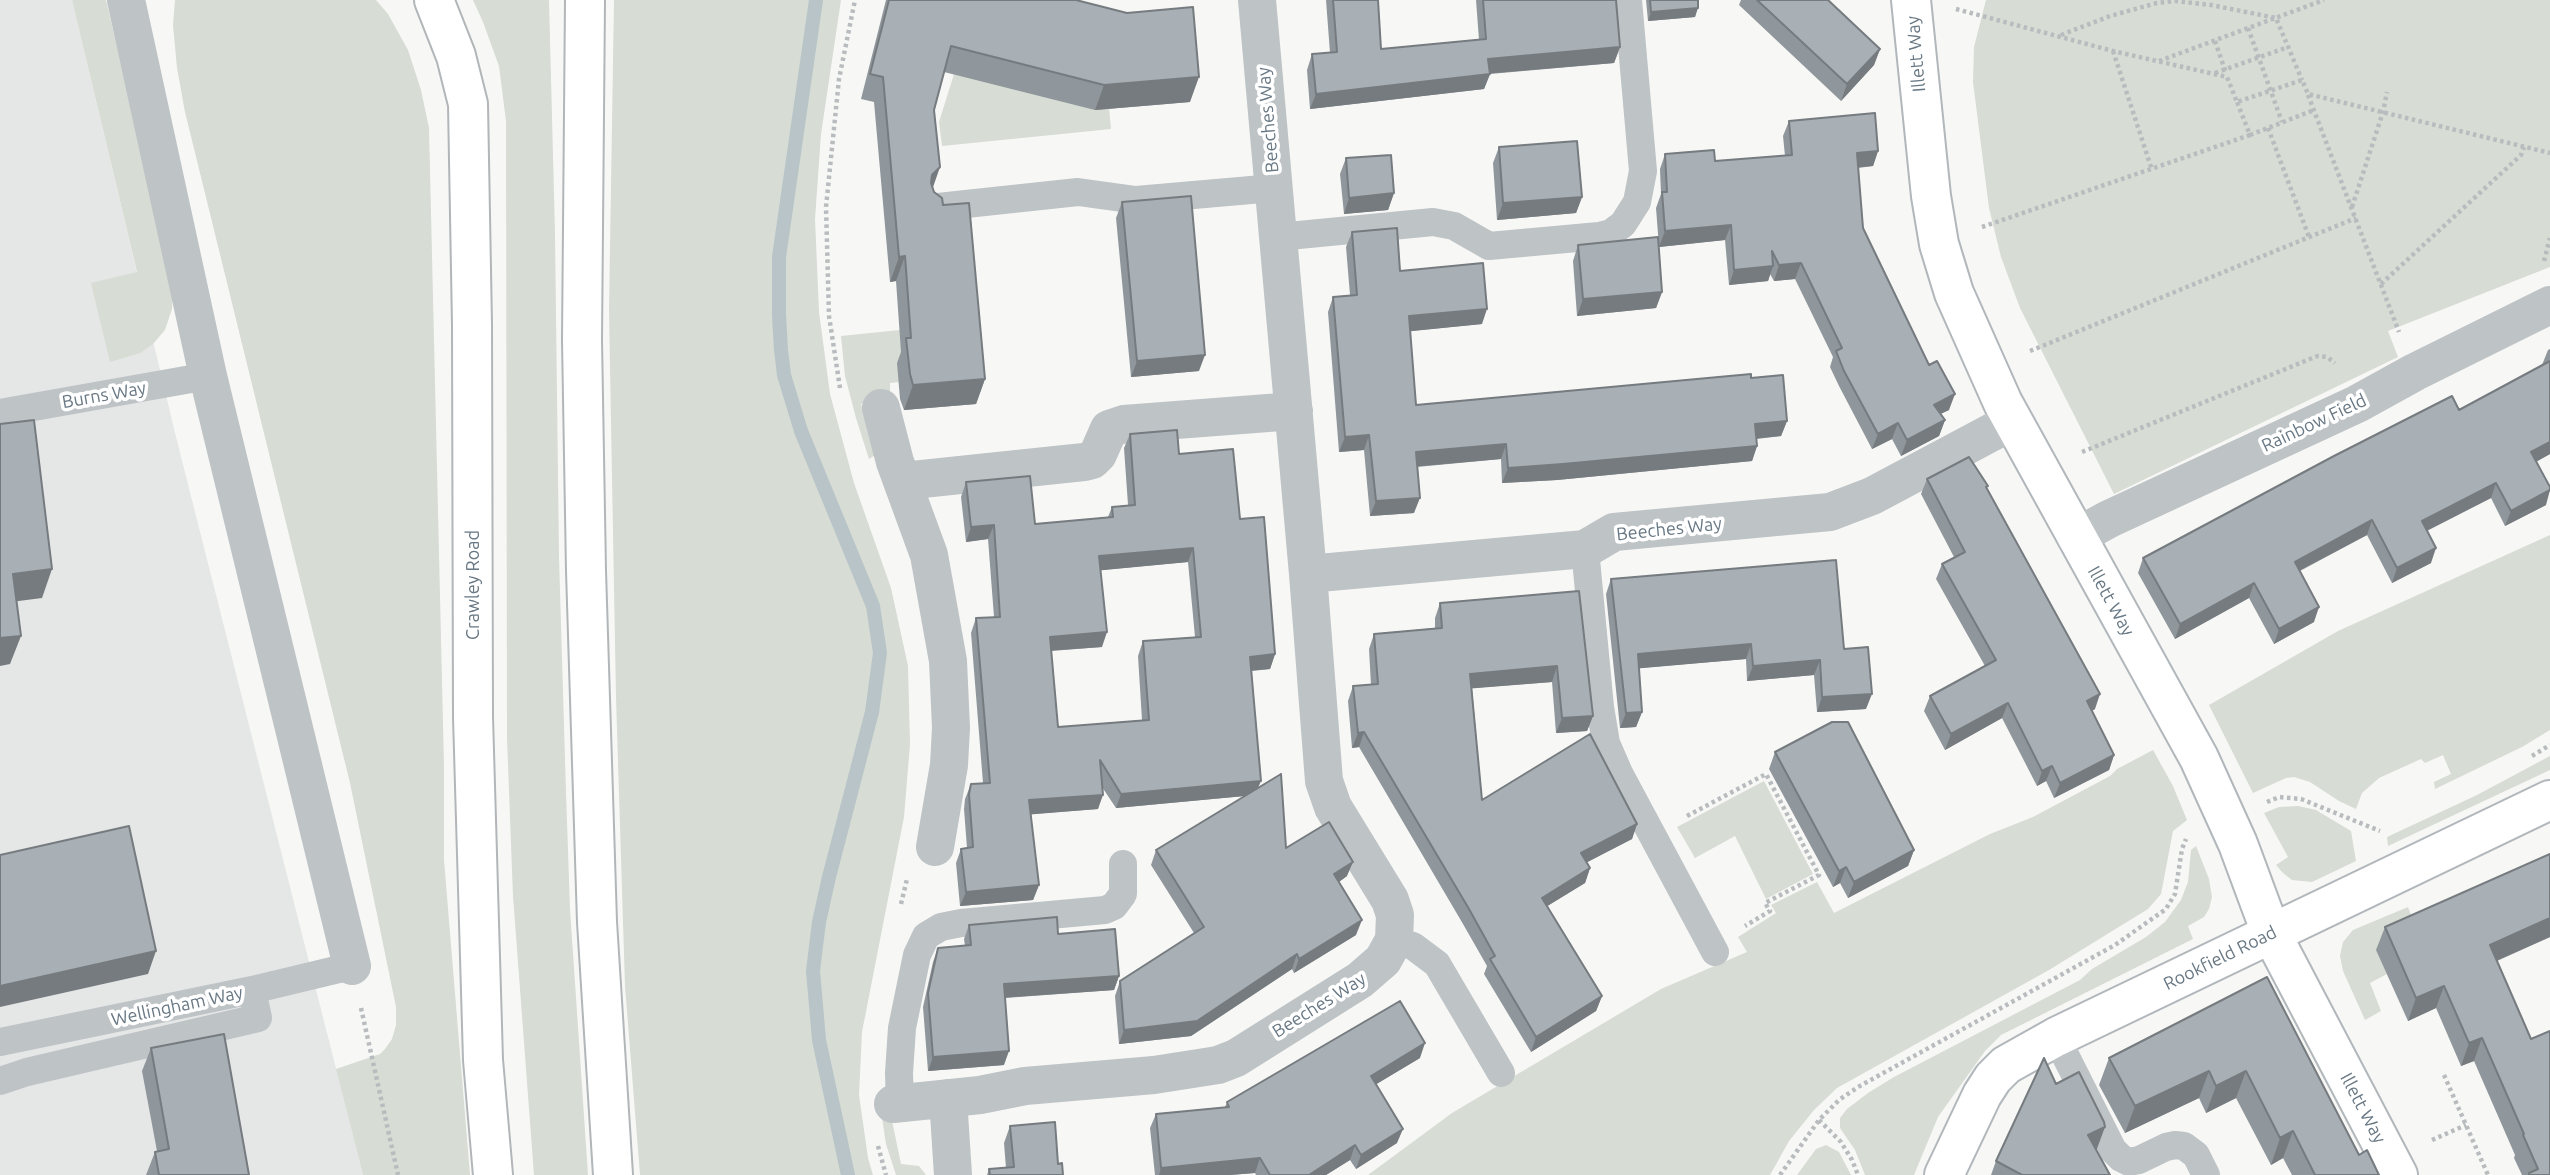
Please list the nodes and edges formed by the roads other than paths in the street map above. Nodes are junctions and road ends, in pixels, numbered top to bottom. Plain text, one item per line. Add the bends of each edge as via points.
1 (125, 0) edge
2 (433, 0) edge
3 (585, 0) edge
4 (1257, 0) edge
5 (1628, 0) edge
6 (1911, 0) edge
7 (1274, 188) junction
8 (938, 207) edge
9 (1278, 237) junction
10 (2550, 305) edge
11 (208, 376) junction
12 (881, 408) dead end
13 (1294, 411) junction
14 (0, 413) edge
15 (2013, 421) junction
16 (903, 481) junction
17 (2076, 537) junction
18 (1585, 549) junction
19 (1308, 574) junction
20 (2550, 800) edge
21 (922, 858) road end
22 (1123, 864) dead end
23 (2271, 933) junction
24 (1394, 940) junction
25 (1714, 948) road end
26 (352, 966) joint
27 (252, 990) junction
28 (2056, 1037) junction
29 (0, 1042) edge
30 (1501, 1073) dead end
31 (0, 1082) edge
32 (948, 1098) junction
33 (897, 1104) joint
34 (493, 1175) edge
35 (613, 1175) edge
36 (953, 1175) edge
37 (1944, 1175) edge
38 (2206, 1175) edge
39 (2398, 1175) edge

1 - 11 street
2 - 34 main road, Crawley Road via 456,56 468,104 473,718 483,1060
3 - 35 main road via 582,340 586,571 597,922
4 - 7 street, Beeches Way
5 - 9 lane via 1643,171 1637,202 1611,233 1489,246 1454,226 1433,222
6 - 15 main road, Illett Way via 1927,172 1939,244 1957,300
7 - 8 lane via 1136,200 1078,192
7 - 9 street, Beeches Way
9 - 13 street, Beeches Way
10 - 17 street, Rainbow Field via 2357,404
11 - 14 lane, Burns Way
11 - 26 street
12 - 16 street
13 - 16 street via 1124,424 1109,429 1092,460
13 - 19 street, Beeches Way
15 - 17 main road, Illett Way
15 - 18 street, Beeches Way via 1872,496 1830,512 1615,532
16 - 21 street via 932,568 951,693 949,765
17 - 23 main road, Illett Way via 2199,758
18 - 19 street, Beeches Way
18 - 25 lane via 1606,743
19 - 24 street, Beeches Way via 1324,781 1333,807 1390,900
20 - 23 main road, Rookfield Road
22 - 33 lane via 1123,894 1105,910 961,923 926,936 917,955 902,1028
23 - 28 main road, Rookfield Road
23 - 39 main road, Illett Way
24 - 30 lane via 1413,946 1437,964
24 - 32 street, Beeches Way via 1383,960 1366,976 1218,1065
26 - 27 lane, Wellingham Way
27 - 29 lane, Wellingham Way
27 - 31 lane via 258,1018
28 - 37 main road, Rookfield Road via 2006,1065 1993,1078
28 - 38 lane via 2121,1158 2129,1162 2166,1147 2184,1146 2196,1155
32 - 33 street, Beeches Way
32 - 36 street

